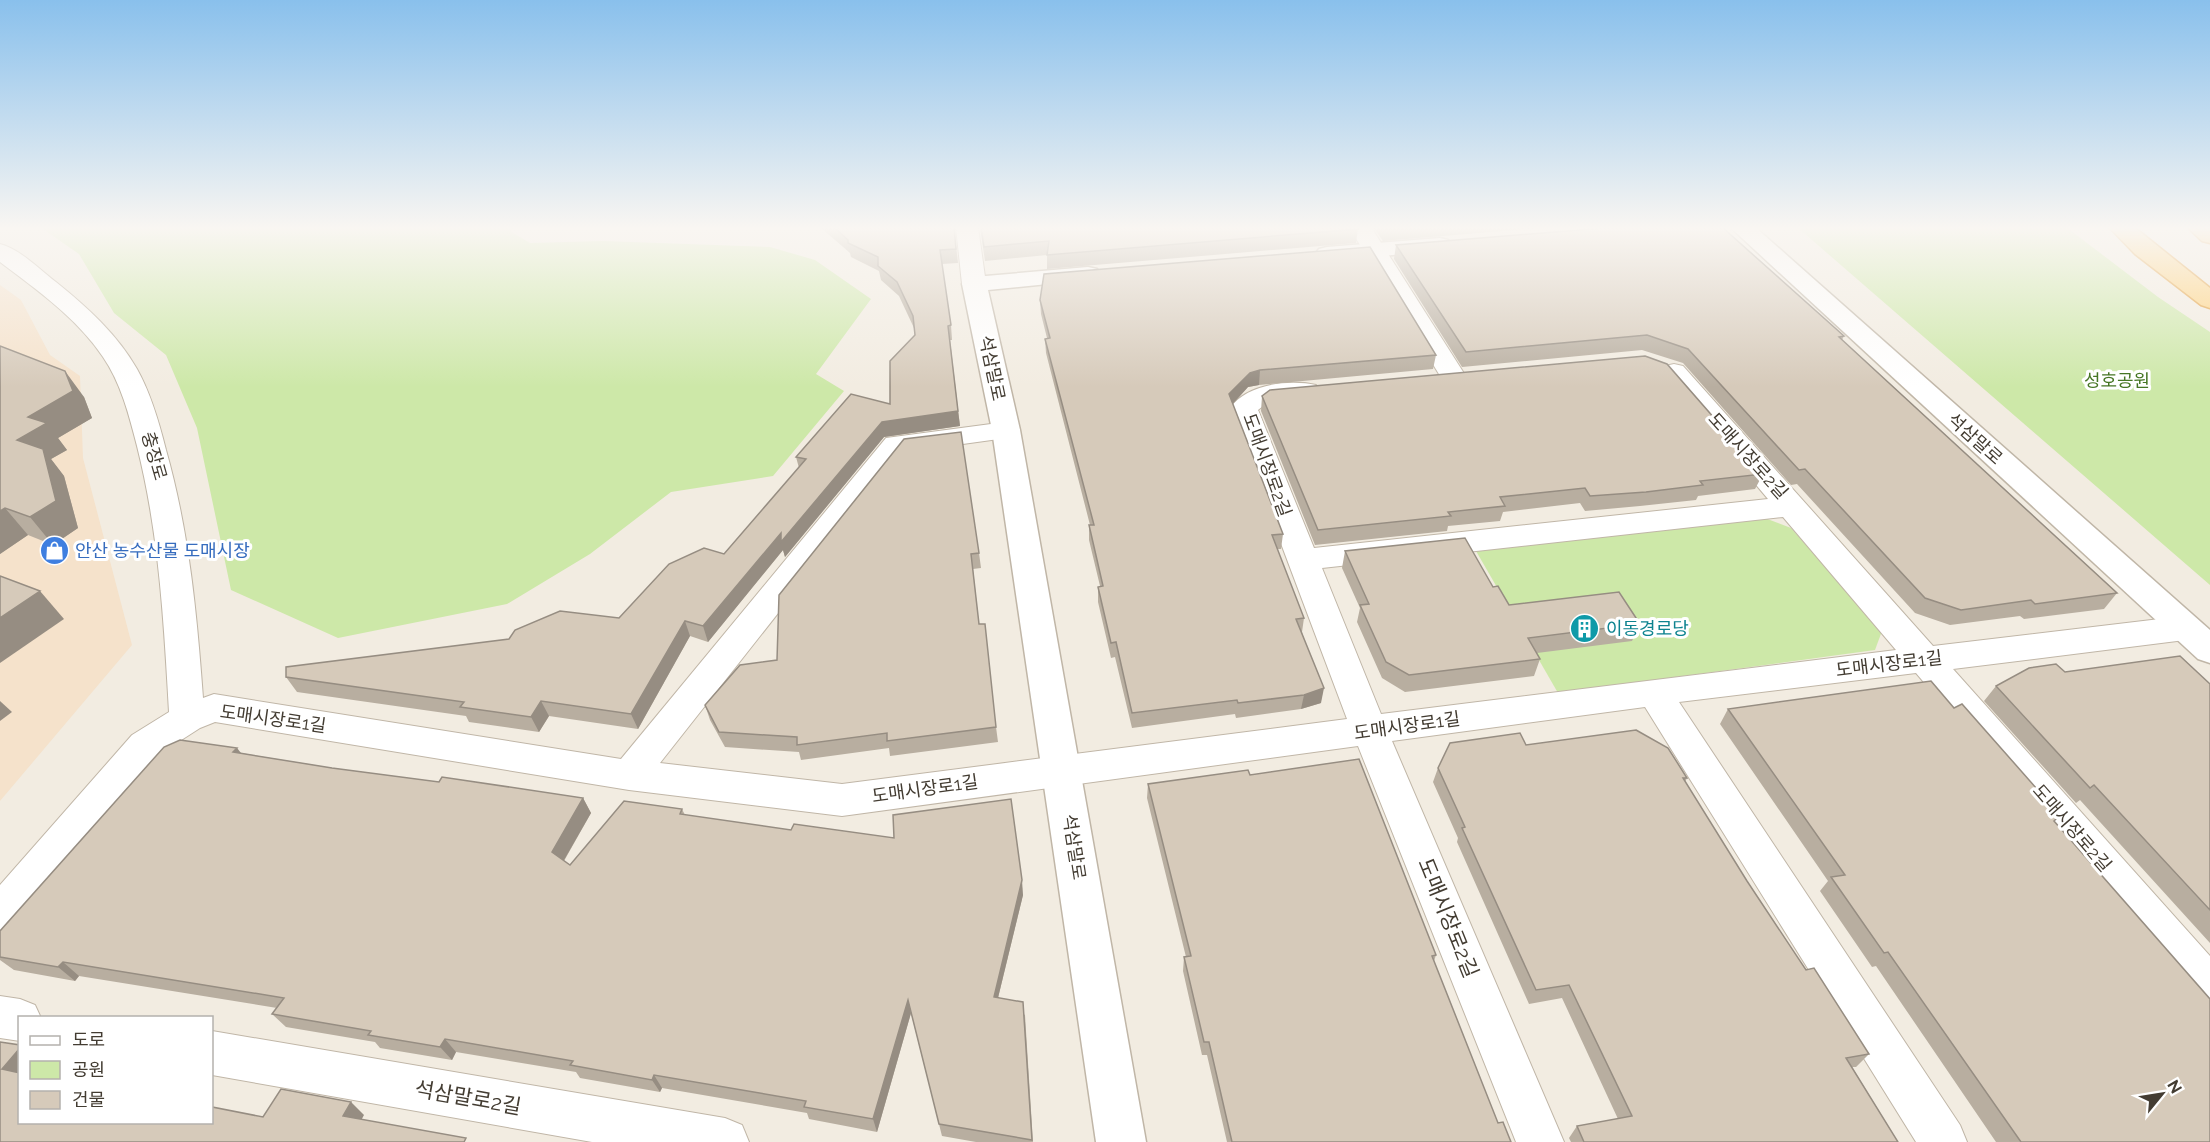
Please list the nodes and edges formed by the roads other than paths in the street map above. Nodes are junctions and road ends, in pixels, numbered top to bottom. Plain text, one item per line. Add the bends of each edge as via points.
1 (38, 280) edge
2 (974, 280) edge
3 (1018, 280) edge
4 (1393, 280) edge
5 (1800, 280) edge
6 (2184, 280) edge
7 (974, 284) junction
8 (2210, 300) edge
9 (1642, 360) edge
10 (1489, 375) edge
11 (1454, 378) junction
12 (1419, 381) edge
13 (1339, 388) edge
14 (1006, 430) junction
15 (1792, 506) junction
16 (1302, 560) junction
17 (2198, 639) edge
18 (1924, 659) junction
19 (1654, 692) junction
20 (187, 718) junction
21 (1370, 731) junction
22 (1061, 770) junction
23 (629, 775) junction
24 (0, 914) edge
25 (2210, 987) edge
26 (0, 1017) edge
27 (18, 1020) edge
28 (213, 1053) edge
29 (725, 1142) edge
30 (1121, 1142) edge
31 (1540, 1142) edge
32 (1943, 1142) edge

1 - 20 street, 충장로 via 79,312 111,349 136,392 162,484 179,585
2 - 7 street
3 - 7 street
4 - 11 street
5 - 17 street, 석삼말로
6 - 8 highway
7 - 14 street, 석삼말로
9 - 15 street, 도매시장로2길 via 1672,371
10 - 11 street
11 - 12 street
13 - 16 street, 도매시장로2길 via 1259,395 1244,408
14 - 22 street, 석삼말로
14 - 23 street via 896,444
15 - 16 street, 도매시장로2길
15 - 18 street, 도매시장로2길
16 - 21 street, 도매시장로2길
17 - 18 street, 도매시장로1길
18 - 19 street, 도매시장로1길
18 - 25 street, 도매시장로2길
19 - 21 street, 도매시장로1길
19 - 32 street
20 - 23 street, 도매시장로1길 via 214,708
20 - 24 street, 도매시장로1길 via 145,745
21 - 22 street, 도매시장로1길
21 - 31 street, 도매시장로2길
22 - 23 street, 도매시장로1길 via 842,800
22 - 30 street, 석삼말로
26 - 27 street
28 - 29 street, 석삼말로2길

